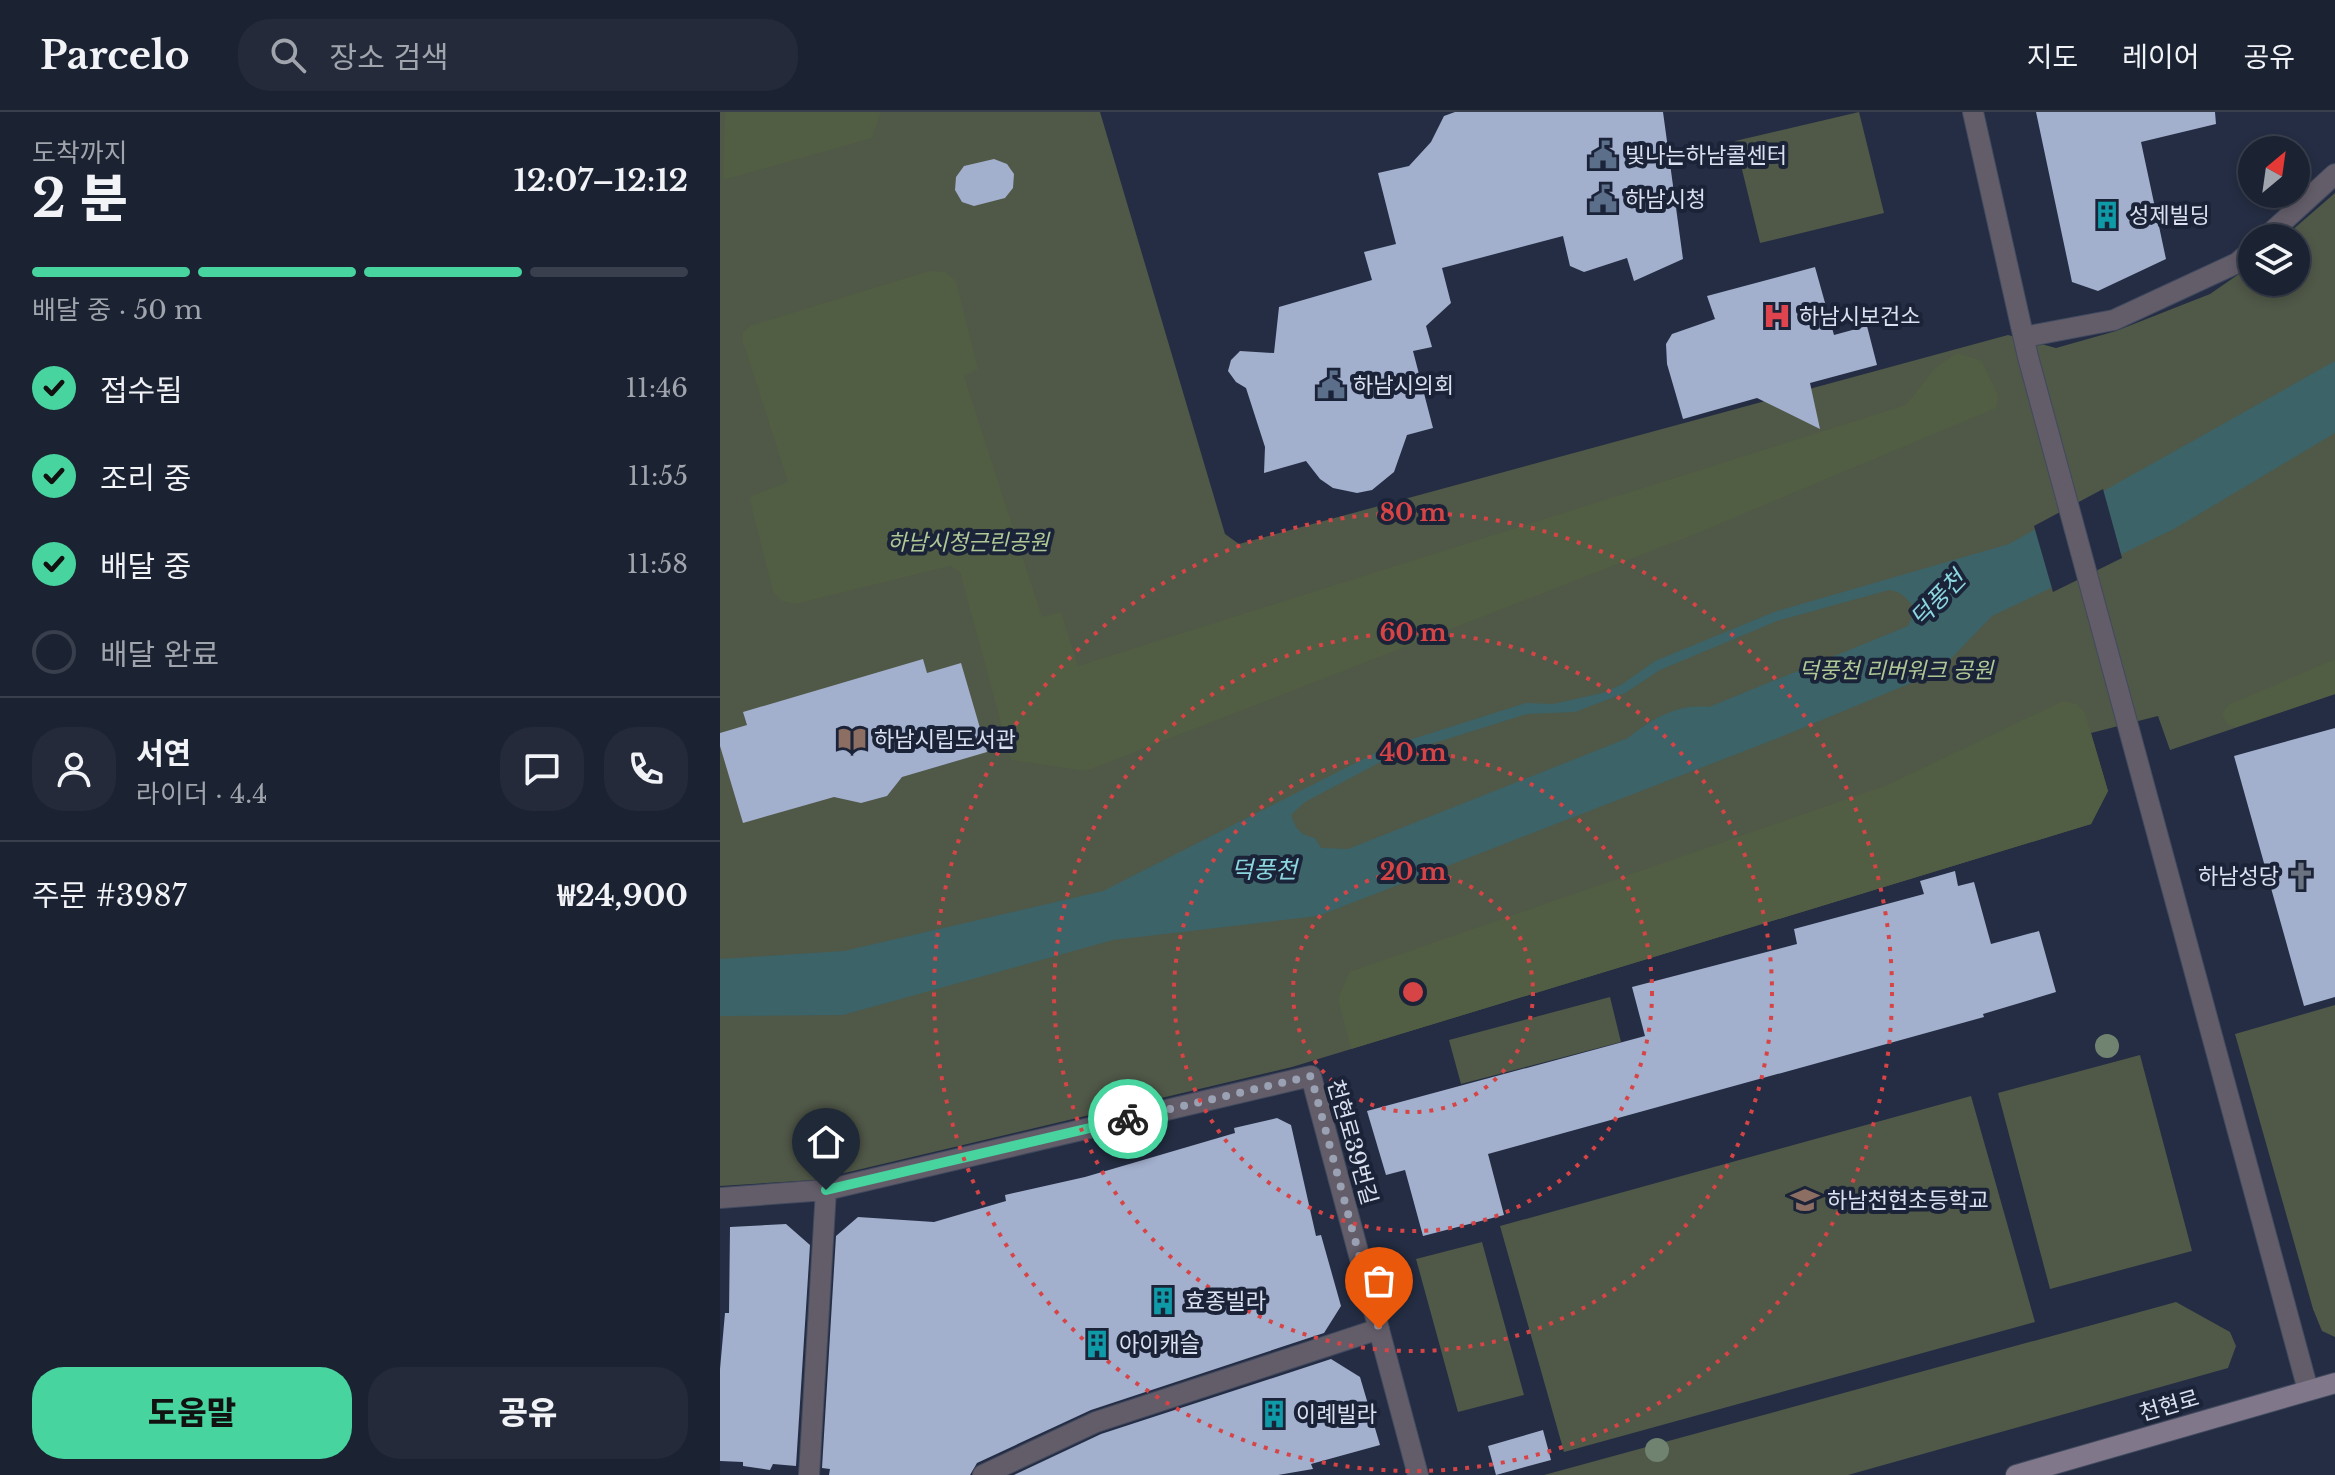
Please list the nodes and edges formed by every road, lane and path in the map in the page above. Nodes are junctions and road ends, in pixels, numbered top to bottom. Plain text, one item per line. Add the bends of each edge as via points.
1 (1973, 112) edge
2 (2335, 174) edge
3 (2280, 224) edge
4 (2238, 262) edge
5 (2024, 337) junction
6 (826, 1190) junction
7 (720, 1198) edge
8 (1379, 1329) junction
9 (2335, 1383) edge
10 (2308, 1390) junction
11 (809, 1475) edge
12 (983, 1475) edge
13 (1418, 1475) edge
14 (2016, 1475) edge

1 - 5 street
2 - 3 street
4 - 5 street via 2114,320
5 - 10 street
6 - 7 street, 천현로39번길
6 - 8 street, 천현로39번길 via 1311,1076
6 - 11 street
8 - 12 street via 1096,1422
8 - 13 street, 천현로39번길
9 - 10 main road, 천현로
10 - 14 main road, 천현로

